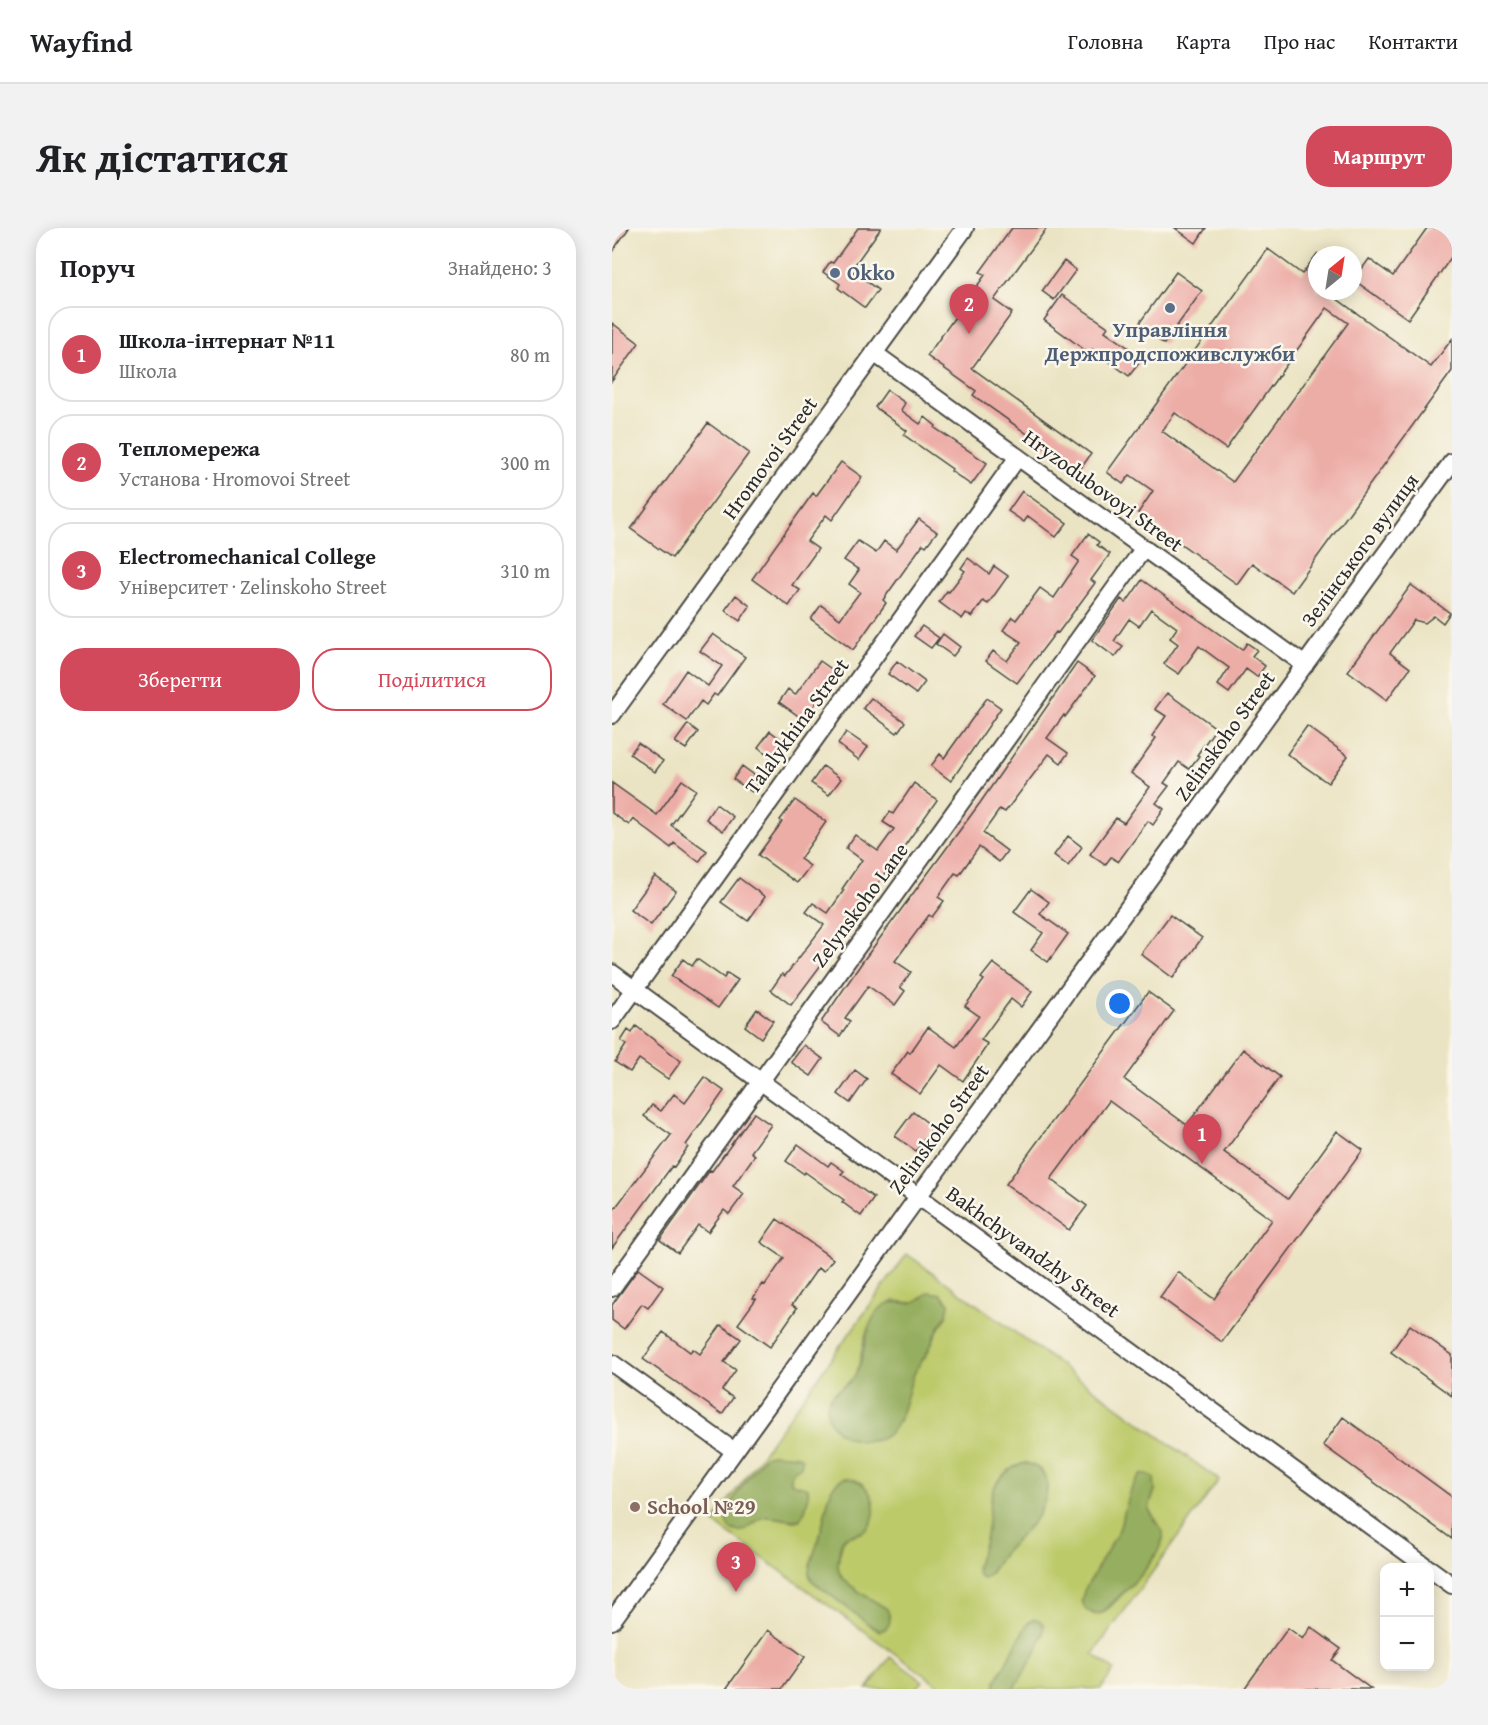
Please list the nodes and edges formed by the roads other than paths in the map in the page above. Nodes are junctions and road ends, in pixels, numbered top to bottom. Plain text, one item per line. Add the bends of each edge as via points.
1 (965, 228) edge
2 (874, 353) junction
3 (1018, 458) junction
4 (1452, 462) edge
5 (1144, 548) junction
6 (1305, 665) junction
7 (612, 715) edge
8 (612, 973) edge
9 (634, 990) junction
10 (612, 1021) edge
11 (760, 1082) junction
12 (918, 1197) junction
13 (612, 1288) edge
14 (612, 1363) edge
15 (735, 1451) junction
16 (1422, 1563) edge
17 (1434, 1572) edge
18 (1452, 1585) edge
19 (612, 1621) edge

1 - 2 street, Hromovoi Street
2 - 3 street, Hryzodubovoyi Street
2 - 7 street, Hromovoi Street
3 - 5 street, Hryzodubovoyi Street
3 - 9 street, Talalykhina Street
4 - 6 street, Зелінського вулиця
5 - 6 street, Hryzodubovoyi Street
5 - 11 street, Zelynskoho Lane
6 - 12 street, Zelinskoho Street
8 - 9 street, Bakhchyvandzhy Street
9 - 10 street, Talalykhina Street
9 - 11 street, Bakhchyvandzhy Street
11 - 12 street, Bakhchyvandzhy Street
11 - 13 street, Zelynskoho Lane
12 - 15 street, Zelinskoho Street
12 - 16 street, Bakhchyvandzhy Street
14 - 15 street
15 - 19 street, Zelinskoho Street
17 - 18 street, Bakhchyvandzhy Street

